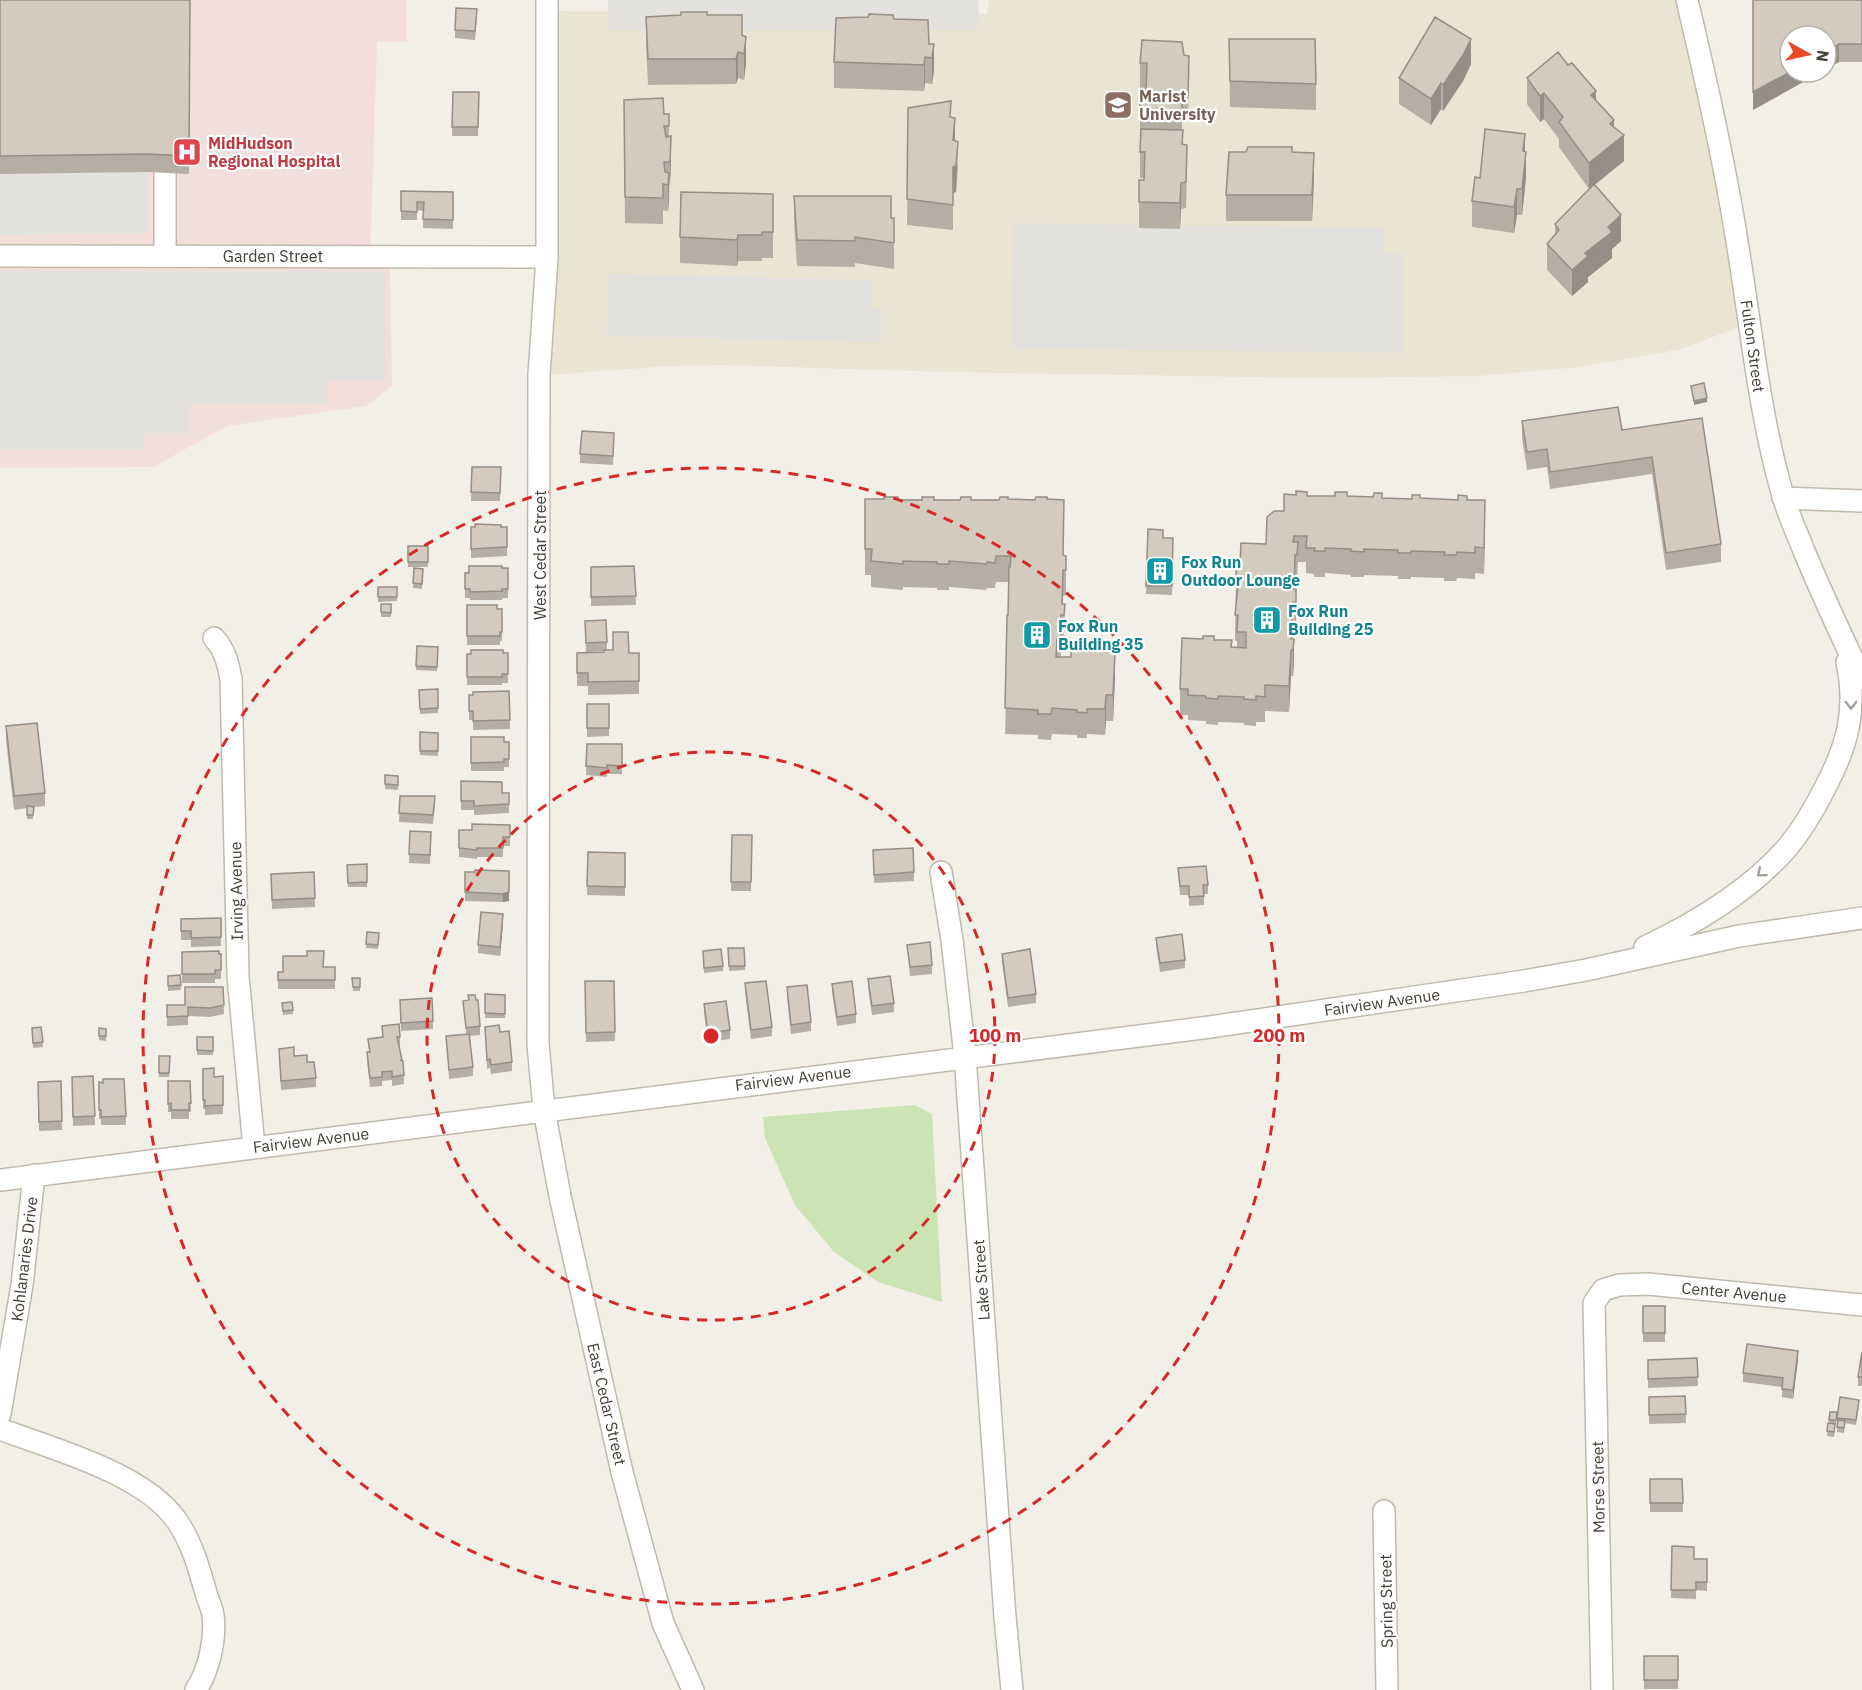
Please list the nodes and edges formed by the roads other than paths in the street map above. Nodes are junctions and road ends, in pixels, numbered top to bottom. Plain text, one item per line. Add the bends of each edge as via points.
1 (547, 0) edge
2 (1687, 0) edge
3 (165, 173) edge
4 (0, 256) edge
5 (165, 256) junction
6 (547, 257) junction
7 (1783, 498) junction
8 (1862, 501) edge
9 (1837, 627) junction
10 (214, 638) dead end
11 (1862, 680) edge
12 (941, 872) dead end
13 (1862, 918) edge
14 (1586, 970) junction
15 (965, 1056) junction
16 (544, 1110) junction
17 (254, 1147) junction
18 (34, 1175) junction
19 (0, 1180) edge
20 (1606, 1289) joint
21 (1862, 1305) edge
22 (0, 1414) edge
23 (0, 1429) edge
24 (1384, 1511) dead end
25 (196, 1690) edge
26 (693, 1690) edge
27 (1012, 1690) edge
28 (1388, 1690) edge
29 (1602, 1690) edge

1 - 6 street, West Cedar Street
2 - 7 street, Fulton Street via 1722,152 1763,414
3 - 5 street
4 - 5 street, Garden Street
5 - 6 street, Garden Street
6 - 16 street, West Cedar Street via 539,375 538,1044
7 - 8 street
7 - 9 street, Fulton Street
9 - 11 street, Fulton Street
9 -> 14 street, Fairview Avenue via 1849,673 1851,714 1842,753 1805,824 1768,867 1722,903 1660,940
10 - 17 street, Irving Avenue via 220,644 231,679 238,976
12 - 15 street, Lake Street
13 - 14 street, Fairview Avenue via 1739,936
14 - 15 street, Fairview Avenue via 1221,1025
15 - 16 street, Fairview Avenue
15 - 27 street, Lake Street
16 - 17 street, Fairview Avenue
16 - 26 street, East Cedar Street via 622,1472 663,1623
17 - 18 street, Fairview Avenue
18 - 19 street, Fairview Avenue
18 - 22 street, Kohlanaries Drive via 22,1285
20 - 21 street, Center Avenue via 1648,1284
20 - 29 street, Morse Street via 1594,1303
23 - 25 street via 115,1472 154,1498 176,1520 195,1555 213,1615 212,1645
24 - 28 street, Spring Street

